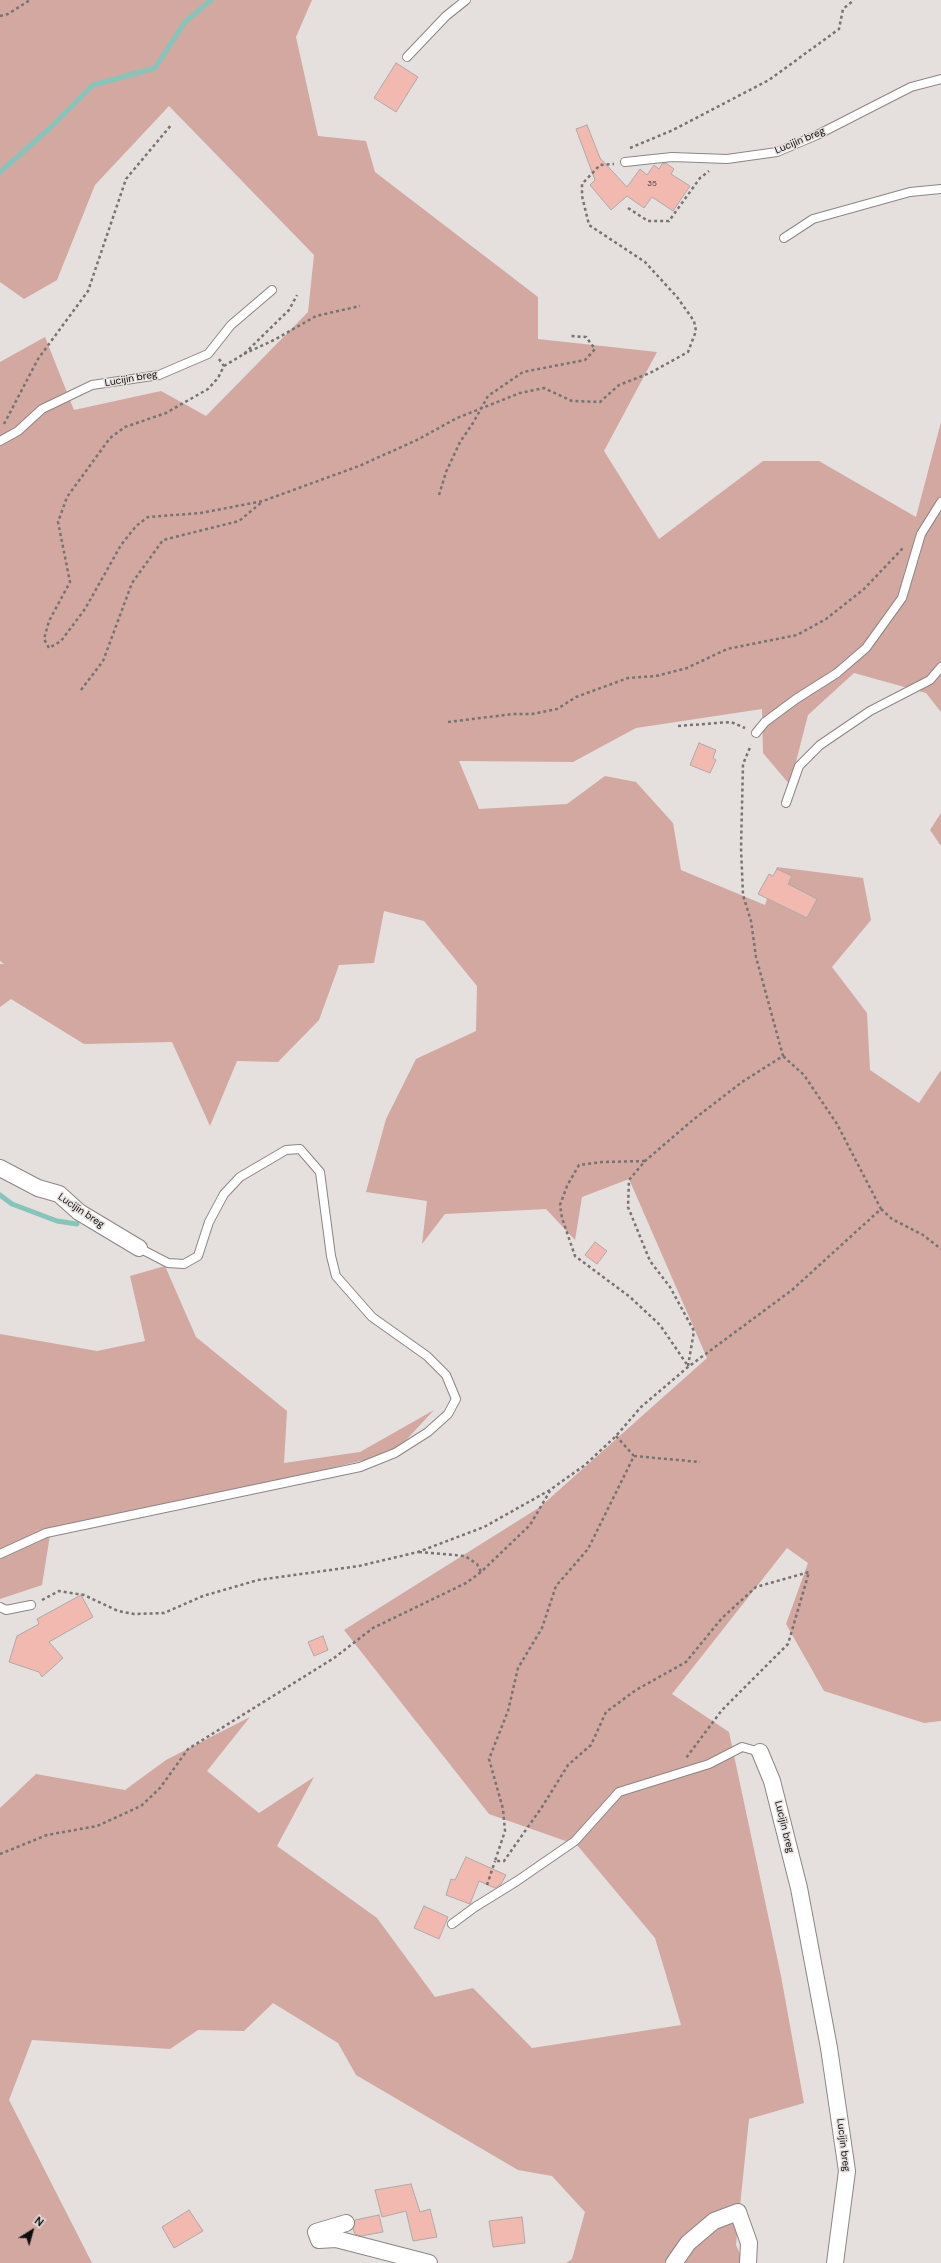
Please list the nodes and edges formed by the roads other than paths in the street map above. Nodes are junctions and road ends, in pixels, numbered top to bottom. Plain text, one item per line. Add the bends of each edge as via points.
1 (466, 0) edge
2 (407, 57) dead end
3 (941, 79) edge
4 (625, 162) road end
5 (941, 190) edge
6 (784, 238) dead end
7 (272, 290) dead end
8 (0, 441) edge
9 (941, 502) edge
10 (941, 667) edge
11 (756, 734) road end
12 (786, 802) dead end
13 (0, 1168) edge
14 (139, 1248) joint
15 (0, 1554) edge
16 (31, 1605) road end
17 (0, 1606) edge
18 (760, 1752) joint
19 (452, 1924) dead end
20 (346, 2223) dead end
21 (429, 2263) edge
22 (674, 2263) edge
23 (748, 2263) edge
24 (835, 2263) edge

1 - 2 lane via 446,16
3 - 4 lane, Lucijin breg via 910,87 817,135 777,152 727,159 672,157
5 - 6 lane via 910,192 813,219
7 - 8 lane, Lucijin breg via 231,324 208,354 159,375 92,386 42,409 18,431
9 - 11 lane via 921,534 902,598 866,648 837,673 765,722
10 - 12 lane via 930,680 870,711 820,745 799,766
13 - 14 street, Lucijin breg via 38,1188 59,1194 79,1212
14 - 15 lane via 168,1263 184,1264 198,1256 213,1215 224,1194 240,1177 286,1150 300,1150 320,1172 336,1276 372,1317 427,1356 446,1375 456,1399 448,1414 428,1432 395,1453 360,1467 46,1533
16 - 17 lane via 6,1610
18 - 19 lane, Lucijin breg via 742,1747 709,1764 619,1792 574,1841
18 - 24 street, Lucijin breg via 772,1781 799,1888 829,2048 843,2140 847,2171
20 - 21 street via 316,2232 319,2240 336,2239
22 - 23 street via 688,2243 714,2221 738,2212 749,2244

